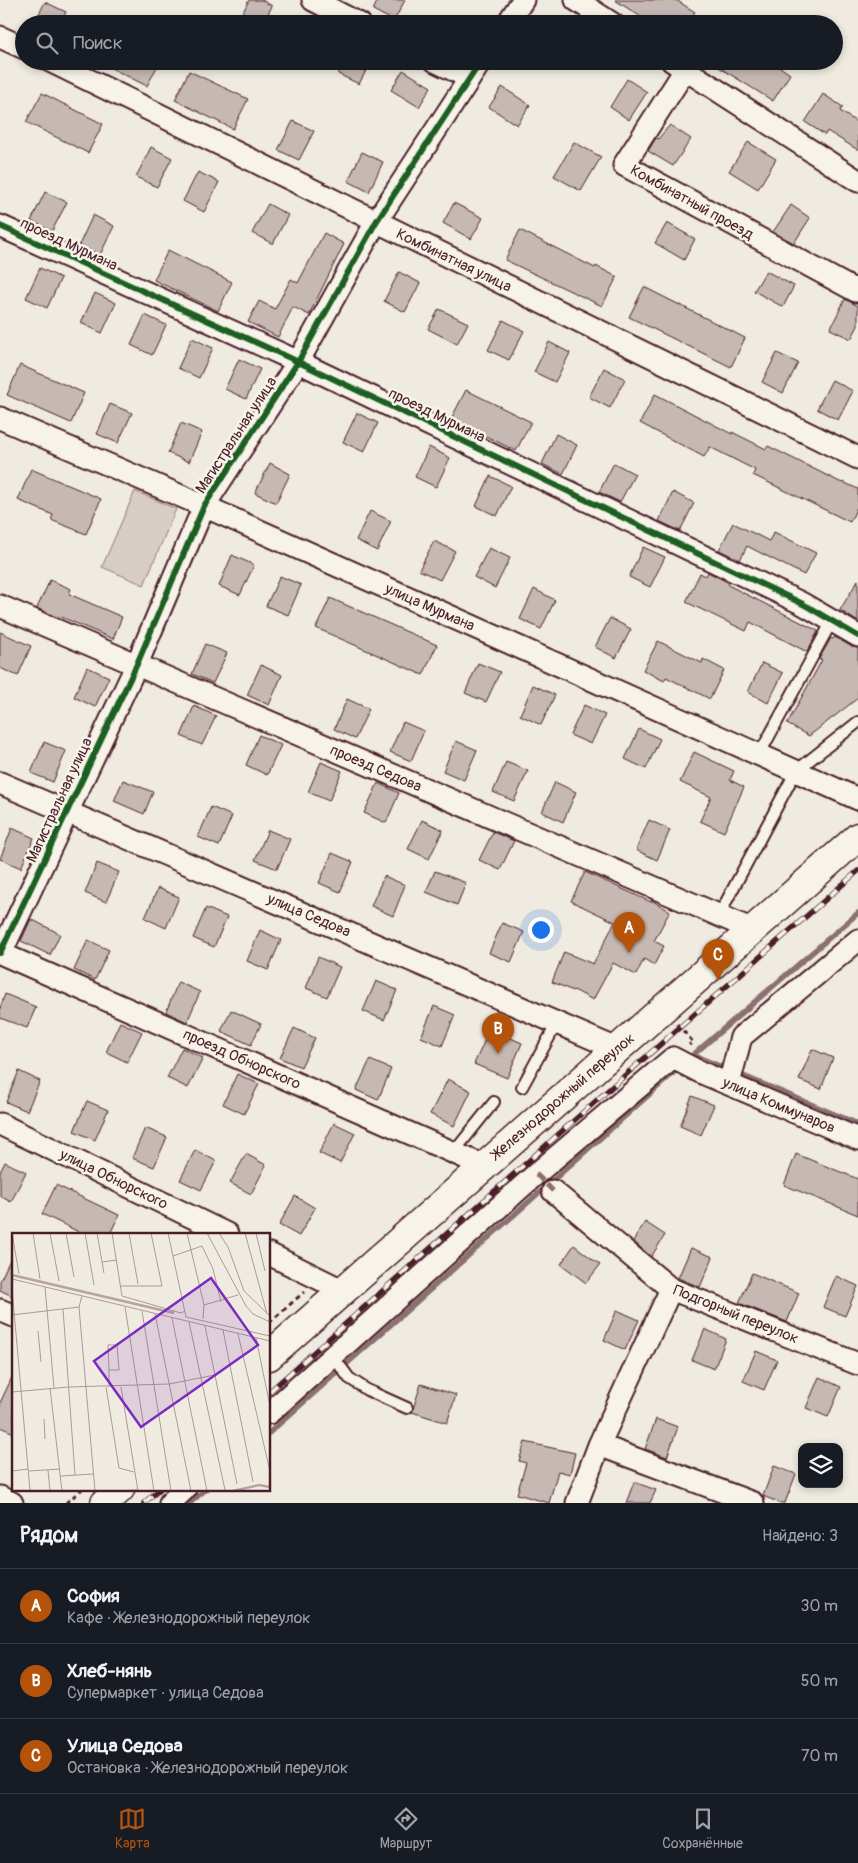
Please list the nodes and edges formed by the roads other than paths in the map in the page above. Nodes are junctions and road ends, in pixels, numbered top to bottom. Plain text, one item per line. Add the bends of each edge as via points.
1 (313, 0) edge
2 (523, 0) edge
3 (576, 0) edge
4 (342, 15) edge
5 (513, 15) edge
6 (599, 15) edge
7 (0, 36) edge
8 (15, 44) edge
9 (68, 70) edge
10 (475, 70) edge
11 (676, 70) edge
12 (684, 70) edge
13 (858, 181) edge
14 (376, 222) junction
15 (0, 226) edge
16 (858, 288) edge
17 (298, 362) junction
18 (0, 418) edge
19 (858, 458) edge
20 (204, 506) junction
21 (0, 606) edge
22 (832, 621) junction
23 (858, 636) edge
24 (137, 664) junction
25 (858, 722) edge
26 (759, 755) junction
27 (796, 771) junction
28 (0, 783) edge
29 (858, 799) edge
30 (67, 811) junction
31 (858, 838) edge
32 (719, 915) junction
33 (753, 930) junction
34 (858, 940) edge
35 (0, 953) edge
36 (557, 1023) junction
37 (617, 1049) junction
38 (729, 1084) junction
39 (522, 1087) dead end
40 (494, 1102) dead end
41 (0, 1124) edge
42 (858, 1139) edge
43 (454, 1152) junction
44 (484, 1166) junction
45 (553, 1191) dead end
46 (225, 1233) edge
47 (270, 1254) edge
48 (671, 1289) junction
49 (342, 1290) junction
50 (0, 1310) edge
51 (12, 1315) edge
52 (270, 1355) edge
53 (332, 1355) junction
54 (858, 1364) edge
55 (407, 1408) dead end
56 (270, 1412) edge
57 (599, 1445) junction
58 (119, 1490) edge
59 (184, 1490) edge
60 (0, 1497) edge
61 (12, 1503) edge
62 (105, 1503) edge
63 (170, 1503) edge
64 (577, 1503) edge
65 (753, 1503) edge

1 - 4 street
2 - 5 street
3 - 6 street
7 - 8 street
9 - 14 street, Комбинатная улица
10 - 14 street, Магистральная улица
11 - 16 street, Комбинатный проезд via 624,165 856,291
12 - 13 street, Комбинатный проезд
14 - 17 street, Магистральная улица
14 - 19 street, Комбинатная улица
15 - 17 street, проезд Мурмана
17 - 20 street, Магистральная улица
17 - 22 street, проезд Мурмана via 803,604
18 - 20 street, улица Мурмана
20 - 24 street, Магистральная улица
20 - 26 street, улица Мурмана
21 - 24 street, проезд Седова
22 - 23 street, проезд Мурмана
22 - 26 lane
24 - 30 street, Магистральная улица
24 - 32 street, проезд Седова
25 - 27 lane
26 - 27 street, улица Мурмана
27 - 29 street, улица Мурмана
27 - 32 lane
28 - 30 street, улица Седова
30 - 35 street, Магистральная улица
30 - 36 street, улица Седова
31 - 33 street, Железнодорожный переулок
32 - 33 street, проезд Седова
33 - 37 street, Железнодорожный переулок
34 - 38 street via 741,1037
35 - 43 street, проезд Обнорского
36 - 37 street, улица Седова
36 - 39 lane
37 - 44 street, Железнодорожный переулок
38 - 42 street, улица Коммунаров
38 - 53 street, улица Коммунаров via 673,1058 536,1174
40 - 43 lane
41 - 46 street, улица Обнорского
43 - 44 street, проезд Обнорского
44 - 49 street, Железнодорожный переулок
45 - 48 street, Подгорный переулок
47 - 49 street
48 - 54 street, Подгорный переулок
48 - 57 street
49 - 52 street, Железнодорожный переулок
50 - 51 street
53 - 55 lane via 349,1378
53 - 56 street
57 - 64 street
57 - 65 street
58 - 62 street
59 - 63 street
60 - 61 street

